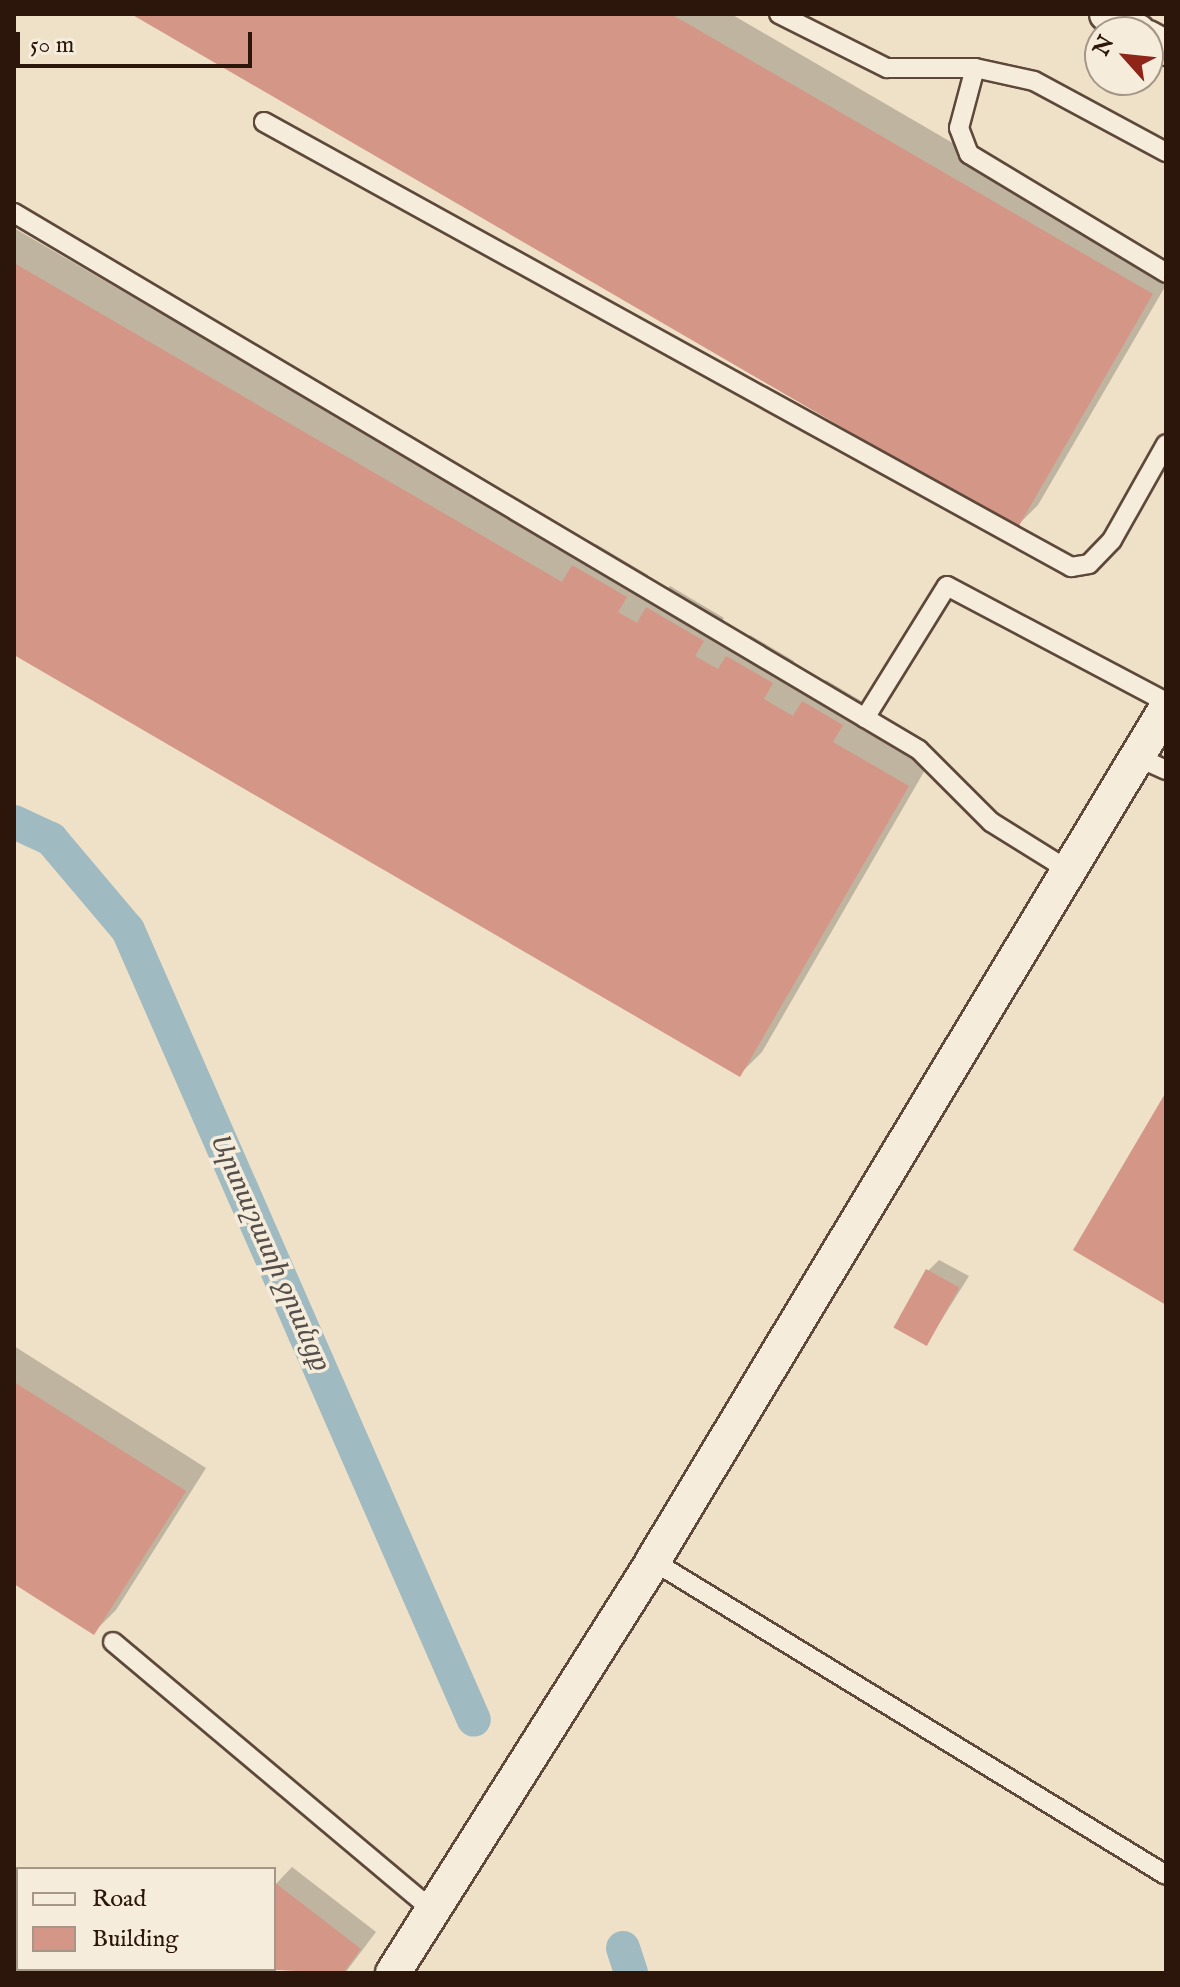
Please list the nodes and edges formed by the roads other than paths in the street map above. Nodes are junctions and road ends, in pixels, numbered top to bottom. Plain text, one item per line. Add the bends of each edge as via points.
1 (779, 14) edge
2 (975, 68) junction
3 (264, 122) dead end
4 (1166, 152) edge
5 (14, 213) edge
6 (1166, 273) edge
7 (1166, 444) edge
8 (1166, 702) edge
9 (1166, 709) edge
10 (865, 718) junction
11 (1151, 764) edge
12 (1068, 870) junction
13 (653, 1561) junction
14 (113, 1642) dead end
15 (1166, 1875) edge
16 (431, 1909) junction
17 (393, 1973) edge

1 - 2 lane via 887,68
2 - 4 lane via 1034,81
2 - 6 lane via 959,128 969,154
3 - 7 lane via 1071,567 1089,564 1112,540
5 - 10 lane
8 - 10 lane via 947,586
9 - 11 street
10 - 12 lane via 919,750 991,822
11 - 12 street
12 - 13 street
13 - 15 lane
13 - 16 street
14 - 16 lane
16 - 17 street

